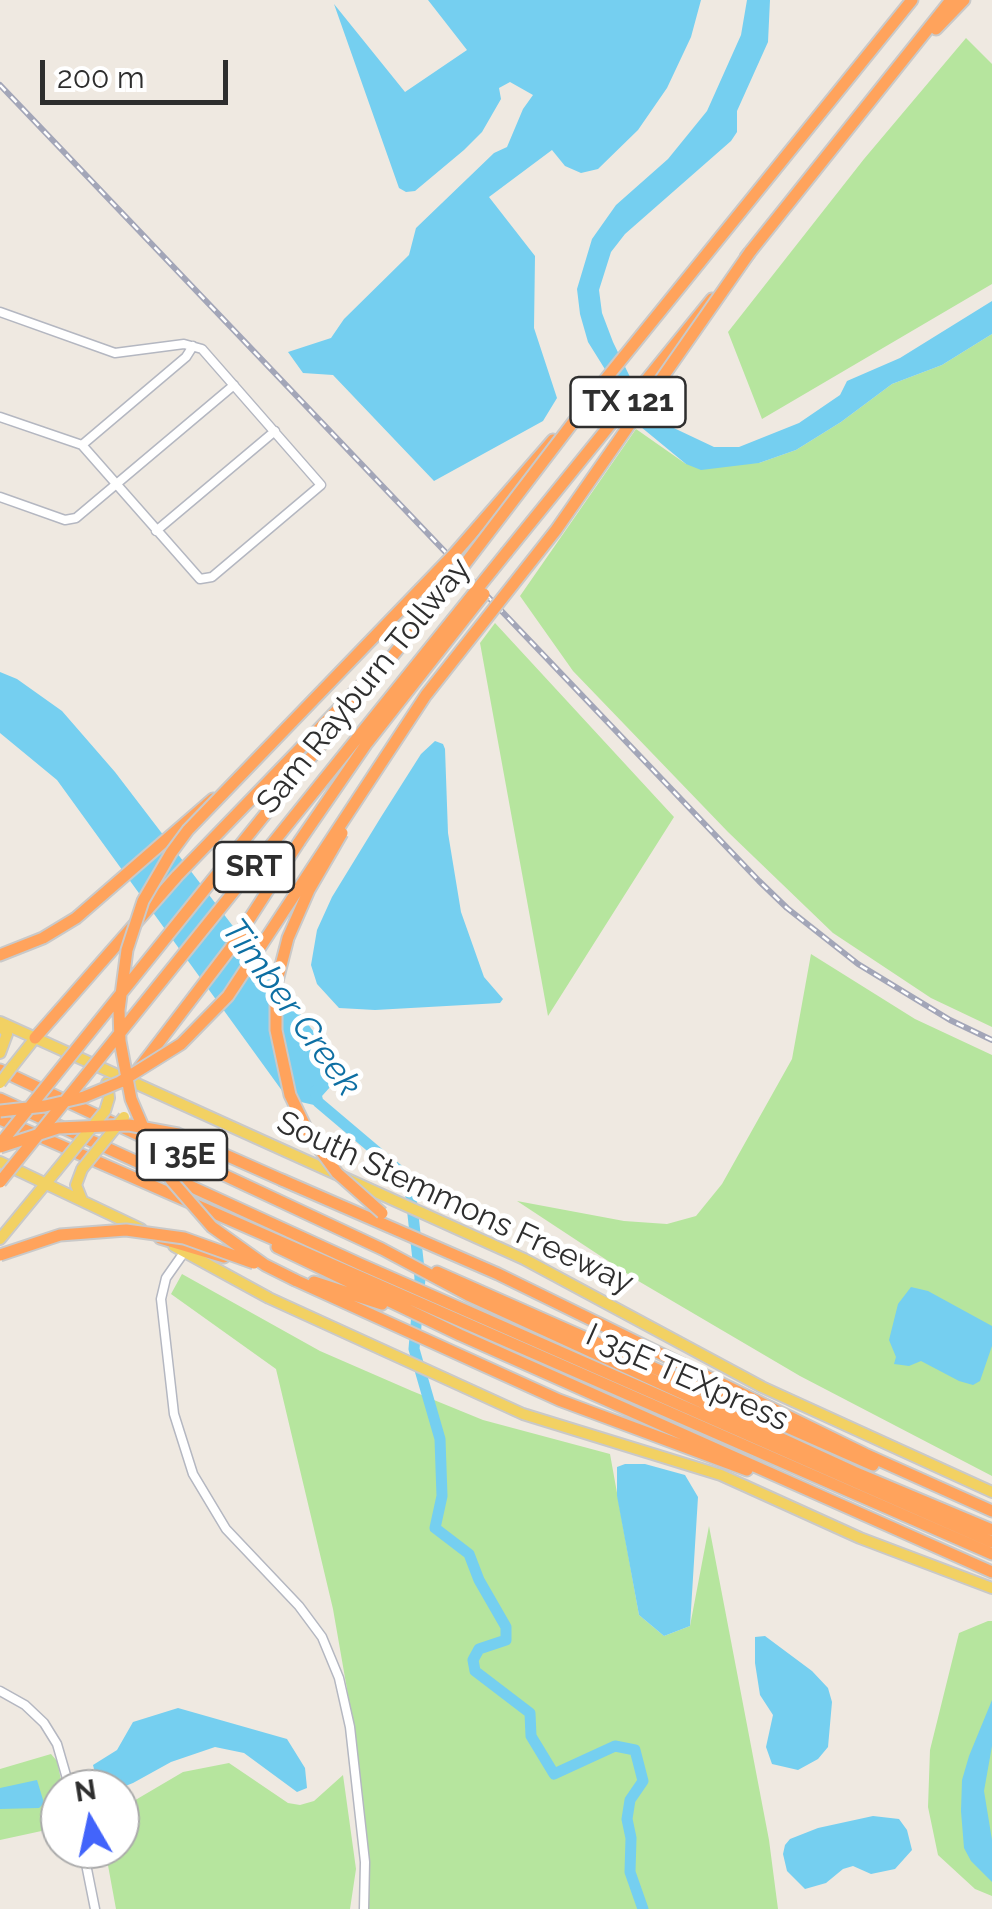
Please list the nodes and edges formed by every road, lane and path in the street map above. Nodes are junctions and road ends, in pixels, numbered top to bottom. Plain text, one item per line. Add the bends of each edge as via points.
1 (910, 0) edge
2 (951, 0) edge
3 (964, 0) edge
4 (885, 83) junction
5 (750, 252) junction
6 (0, 312) edge
7 (193, 346) junction
8 (234, 384) junction
9 (597, 391) junction
10 (0, 417) edge
11 (275, 431) junction
12 (82, 446) junction
13 (116, 484) junction
14 (0, 497) edge
15 (156, 532) junction
16 (507, 552) junction
17 (412, 633) junction
18 (380, 765) junction
19 (224, 790) junction
20 (0, 955) edge
21 (0, 1023) edge
22 (35, 1038) junction
23 (0, 1052) edge
24 (98, 1067) junction
25 (6, 1069) edge
26 (129, 1081) junction
27 (0, 1083) edge
28 (161, 1096) junction
29 (0, 1099) edge
30 (105, 1110) junction
31 (0, 1111) edge
32 (0, 1119) edge
33 (0, 1145) edge
34 (0, 1162) edge
35 (0, 1182) edge
36 (46, 1184) junction
37 (82, 1200) junction
38 (152, 1235) junction
39 (423, 1239) junction
40 (0, 1240) edge
41 (184, 1252) junction
42 (0, 1255) edge
43 (295, 1280) junction
44 (358, 1280) junction
45 (463, 1322) junction
46 (670, 1401) junction
47 (752, 1405) junction
48 (735, 1443) junction
49 (992, 1492) edge
50 (992, 1511) edge
51 (992, 1527) edge
52 (992, 1542) edge
53 (992, 1554) edge
54 (992, 1572) edge
55 (992, 1588) edge
56 (0, 1691) edge
57 (65, 1769) edge
58 (87, 1869) edge
59 (95, 1909) edge
60 (364, 1909) edge

1 - 9 highway, TX 121
2 - 4 highway, TX 121
3 - 4 highway
4 - 5 highway, TX 121
5 - 16 highway, TX 121, bridge
5 - 18 highway, bridge via 556,530 426,695
6 - 7 street via 115,353
7 - 8 street
7 - 12 street
8 - 11 street
8 - 13 street
9 - 17 highway, TX 121, bridge
9 - 19 highway, bridge via 454,554
10 - 12 street
11 - 15 street
11 - 15 street via 322,485 205,579
12 - 13 street
13 - 14 street via 66,520
13 - 15 street
16 - 26 highway, bridge via 504,568 349,768 230,949
16 - 35 highway, Sam Rayburn Tollway / SRT, bridge
17 - 22 highway, bridge via 177,876
17 - 33 highway, Sam Rayburn Tollway / SRT, bridge
18 - 31 highway, bridge via 238,982 193,1032 153,1064 102,1090
18 - 39 highway, bridge via 296,916 278,973 276,1030 290,1095 322,1155 356,1194
19 - 20 highway, bridge via 76,918
19 - 43 highway, bridge via 170,853 135,924 119,1010 124,1071 155,1155 191,1205 238,1248
21 - 22 main road, South Stemmons Freeway
21 - 23 main road via 6,1041
22 - 24 main road, South Stemmons Freeway
22 - 25 main road
24 - 26 main road, South Stemmons Freeway
24 - 30 main road via 110,1091
25 - 27 main road, bridge
25 - 46 highway, I 35E via 469,1290
26 - 28 main road, South Stemmons Freeway
26 - 30 main road
28 - 37 main road, bridge via 141,1098 82,1169 76,1184
28 - 49 main road, South Stemmons Freeway via 482,1240 762,1387
29 - 44 highway
30 - 36 main road, bridge
32 - 44 highway, I 35E
33 - 39 highway, bridge via 81,1125 155,1128
34 - 36 main road
36 - 37 main road
36 - 40 main road
37 - 38 main road
38 - 41 main road
38 - 44 highway
39 - 47 highway via 686,1364
41 - 55 main road via 268,1298 524,1414 721,1476
41 - 60 street via 161,1299 174,1414 201,1490 226,1530 322,1637 339,1678 365,1862
42 - 43 highway, bridge via 60,1235 138,1231 202,1244
43 - 48 highway via 650,1435
44 - 45 highway, I 35E TEXpress
44 - 45 highway via 423,1318
45 - 46 highway, I 35E TEXpress
45 - 46 highway
46 - 47 highway
46 - 48 highway, I 35E
46 - 48 highway, I 35E
47 - 50 highway
48 - 51 highway, I 35E
48 - 52 highway, I 35E TEXpress
48 - 53 highway, I 35E
48 - 54 highway via 817,1496
56 - 57 street via 50,1731
58 - 59 street

